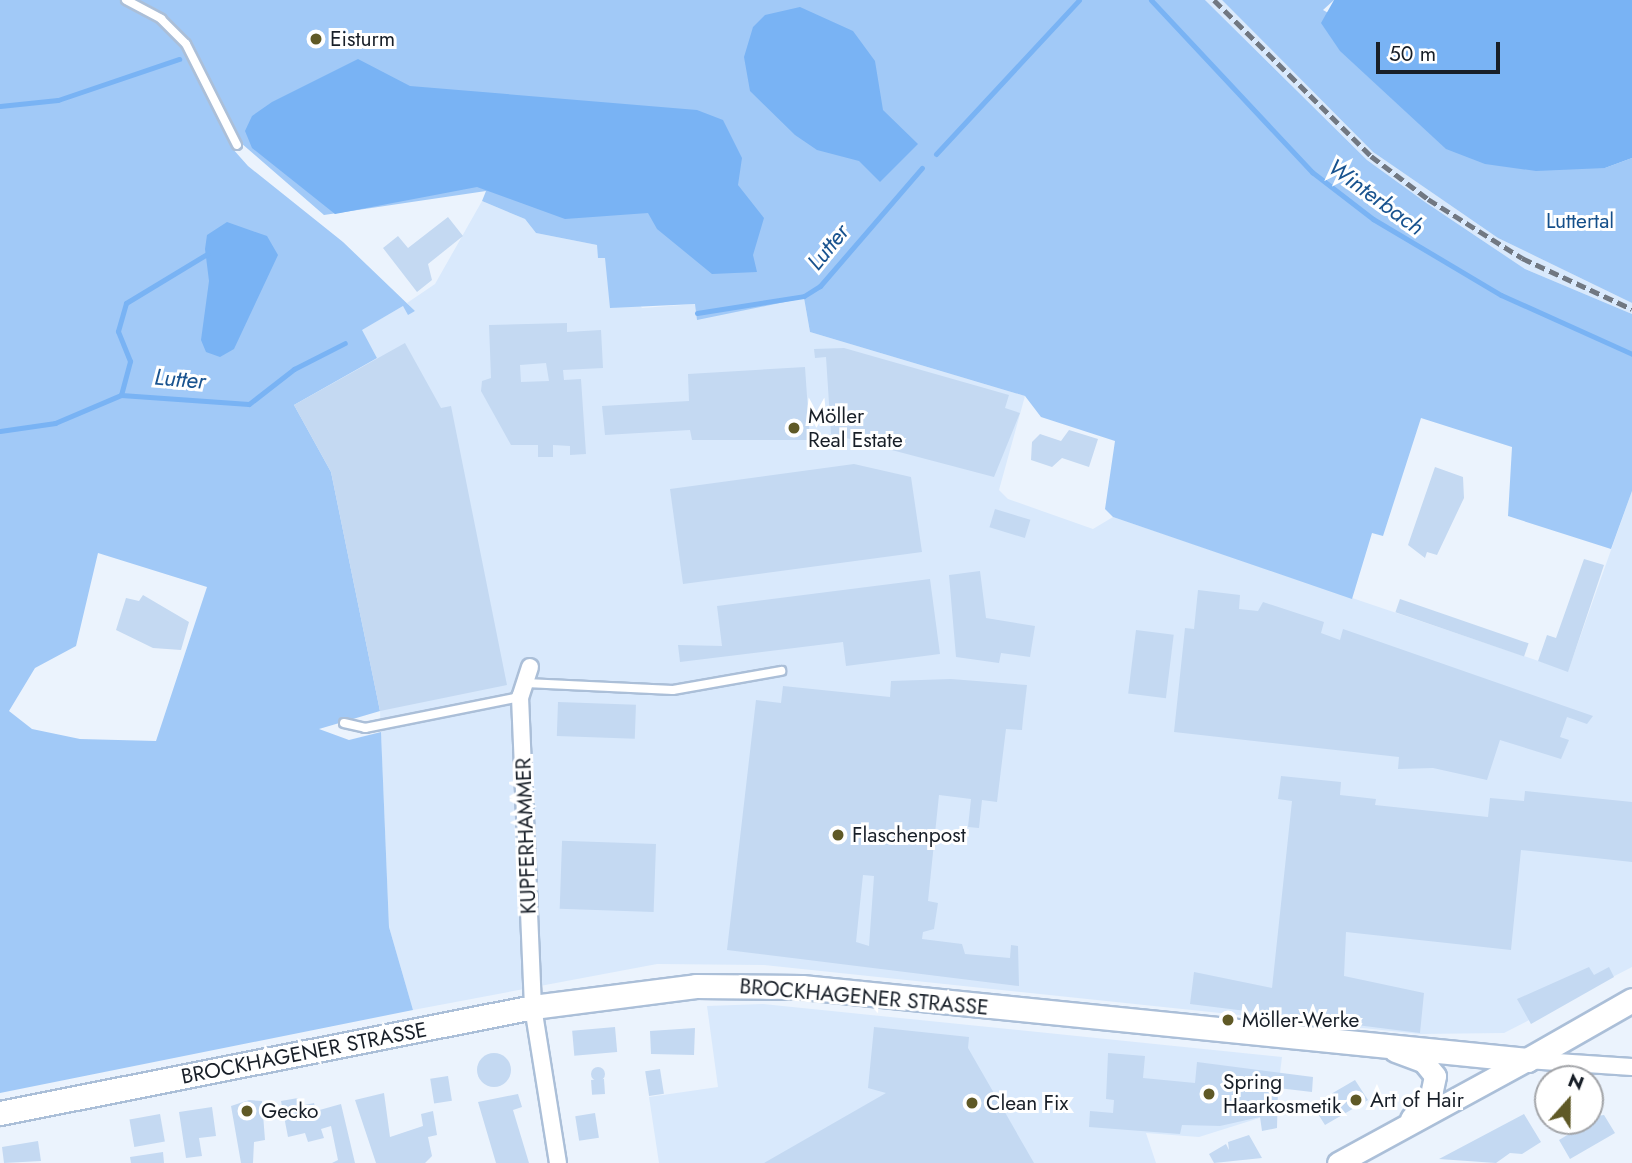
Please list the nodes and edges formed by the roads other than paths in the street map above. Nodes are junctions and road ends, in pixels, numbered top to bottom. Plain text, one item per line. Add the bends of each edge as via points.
1 (126, 0) edge
2 (237, 145) dead end
3 (781, 671) dead end
4 (525, 683) junction
5 (344, 723) dead end
6 (1632, 1000) edge
7 (533, 1007) junction
8 (1386, 1048) junction
9 (1527, 1060) junction
10 (1631, 1073) edge
11 (0, 1113) edge
12 (1398, 1129) junction
13 (558, 1163) edge
14 (1338, 1163) edge

1 - 2 lane via 161,19 186,44
3 - 4 lane via 673,690
4 - 5 lane via 369,727
4 - 7 street, KUPFERHAMMER
6 - 9 main road
7 - 8 main road, BROCKHAGENER STRASSE via 625,992 766,985
7 - 11 main road, BROCKHAGENER STRASSE
7 - 13 street, KUPFERHAMMER
8 - 9 main road, BROCKHAGENER STRASSE
8 - 12 street via 1423,1062 1435,1076 1419,1113
9 - 10 street
9 - 12 street
12 - 14 street

